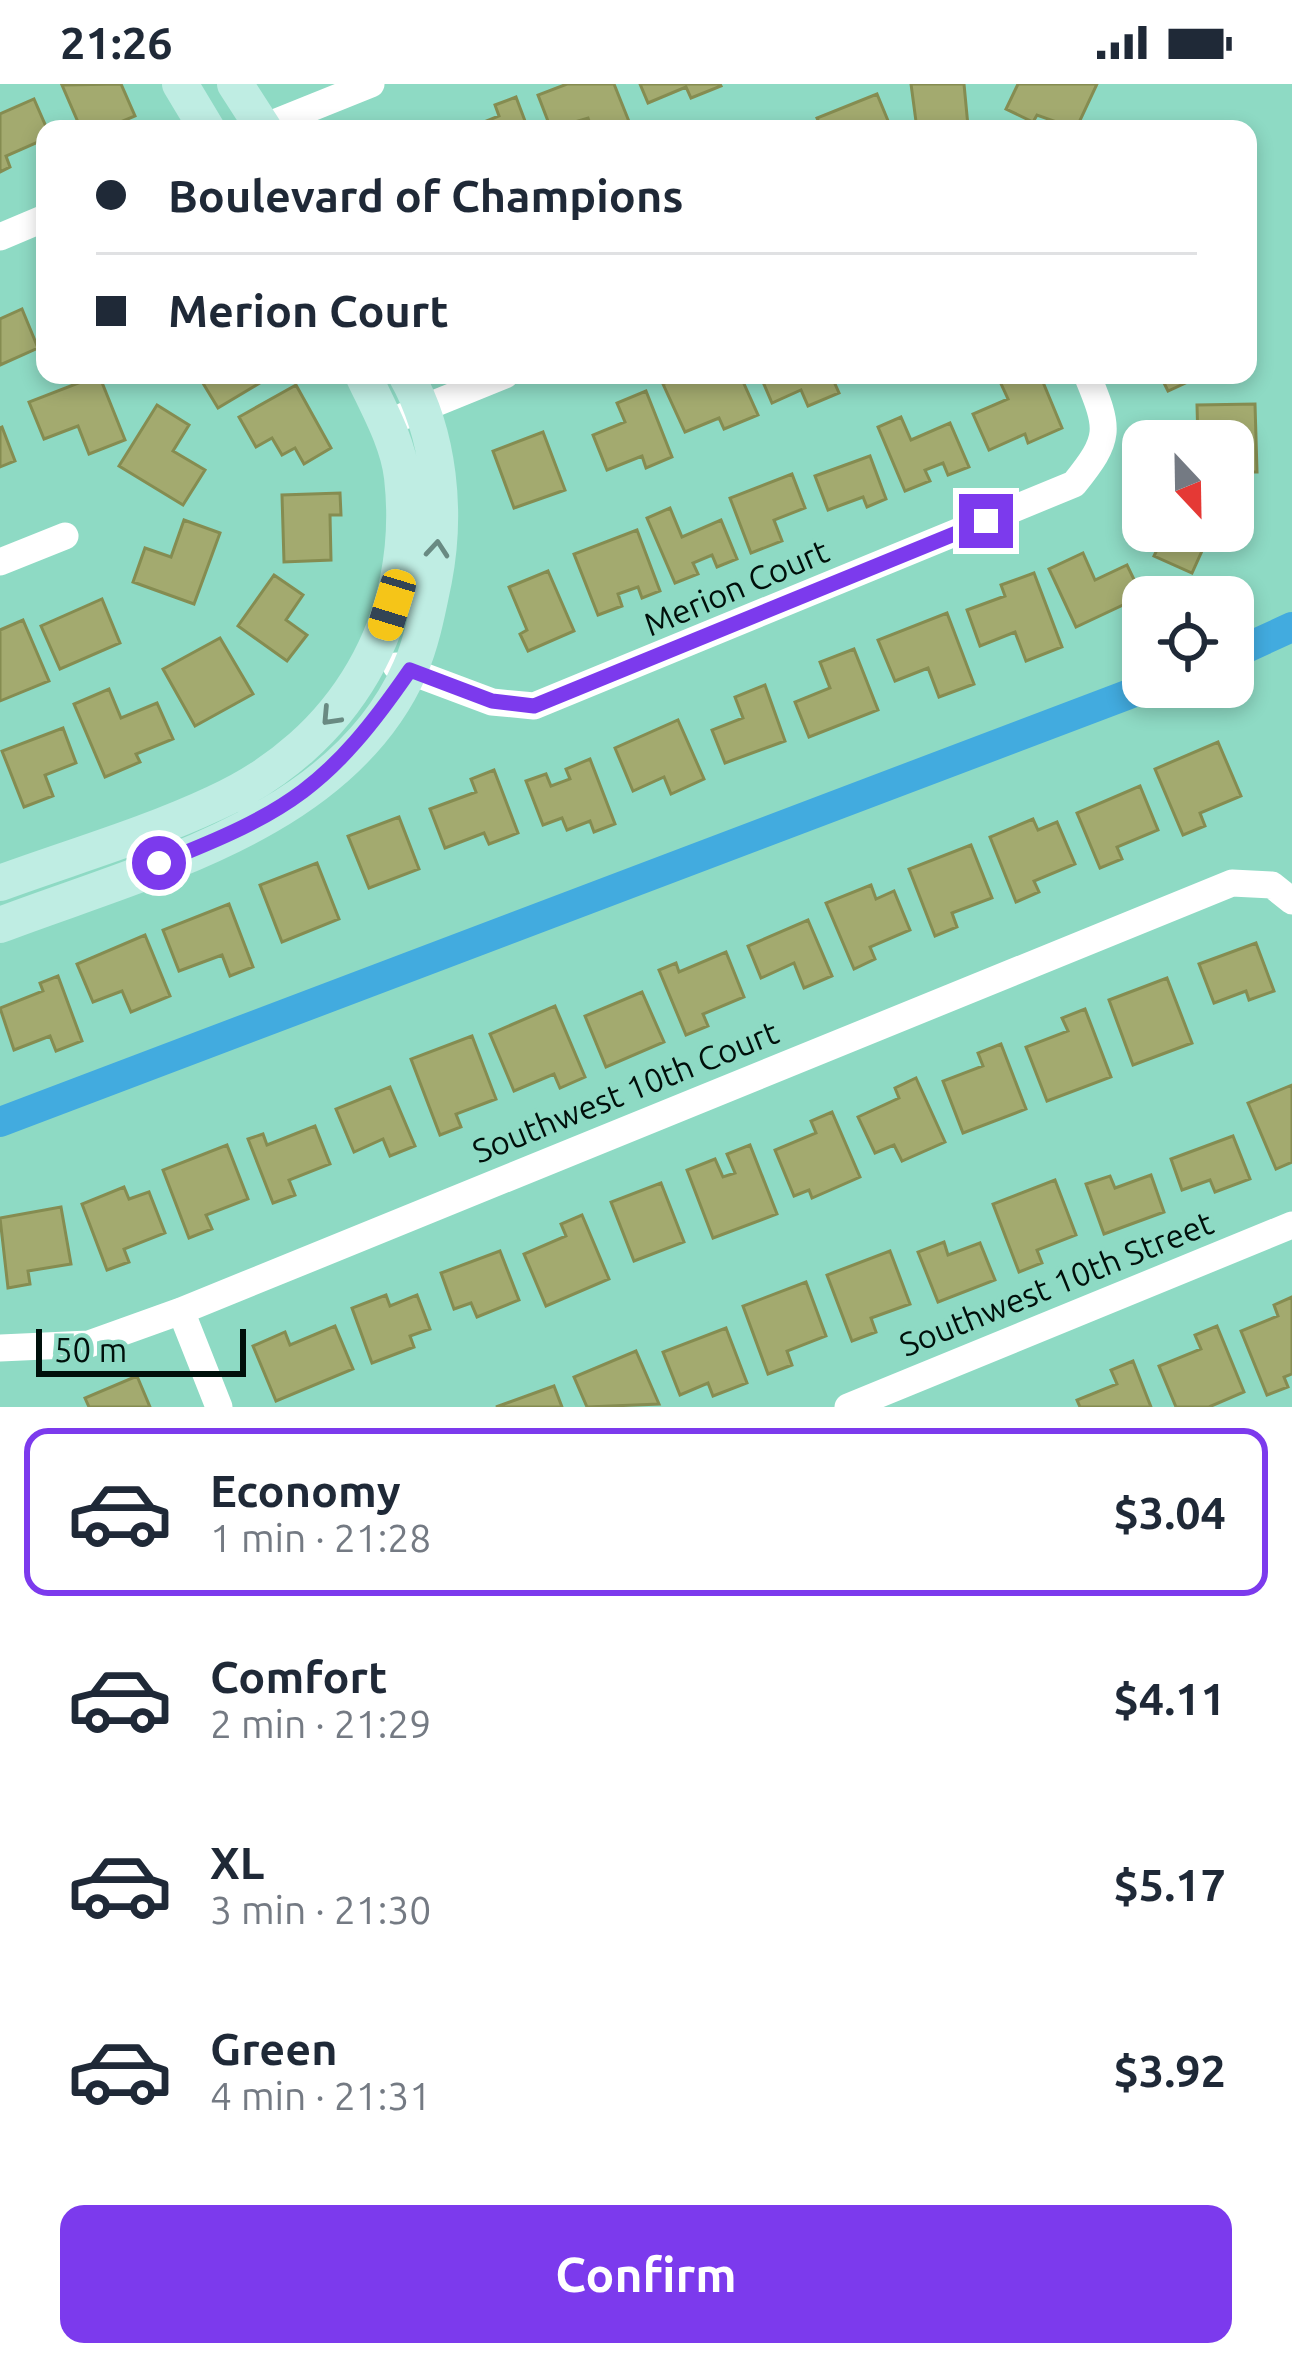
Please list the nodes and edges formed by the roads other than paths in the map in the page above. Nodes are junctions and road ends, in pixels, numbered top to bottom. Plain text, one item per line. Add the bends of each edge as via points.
1 (180, 84) edge
2 (235, 84) edge
3 (371, 84) edge
4 (202, 120) edge
5 (257, 120) edge
6 (282, 120) edge
7 (36, 222) edge
8 (0, 237) edge
9 (367, 384) edge
10 (411, 384) edge
11 (483, 384) edge
12 (1091, 384) edge
13 (425, 407) junction
14 (386, 423) junction
15 (65, 536) dead end
16 (0, 562) edge
17 (392, 665) junction
18 (0, 883) edge
19 (1282, 893) edge
20 (2, 919) edge
21 (1292, 1225) edge
22 (181, 1311) junction
23 (0, 1348) edge
24 (219, 1407) edge
25 (848, 1407) edge

1 - 4 street
2 - 5 street
3 - 6 street
7 - 8 street
9 - 14 street
10 - 13 street
11 - 13 street
12 - 17 street, Merion Court via 1105,418 1104,447 1074,484 534,706 492,701
13 - 14 street
17 -> 13 street via 440,547
14 - 17 street via 402,475
15 - 16 street
17 -> 18 street via 277,768 216,803
17 - 20 street via 360,743 308,792 236,832
19 - 22 street, Southwest 10th Court via 1232,883
21 - 25 street, Southwest 10th Street
22 - 23 street, Southwest 10th Court via 88,1344
22 - 24 street

